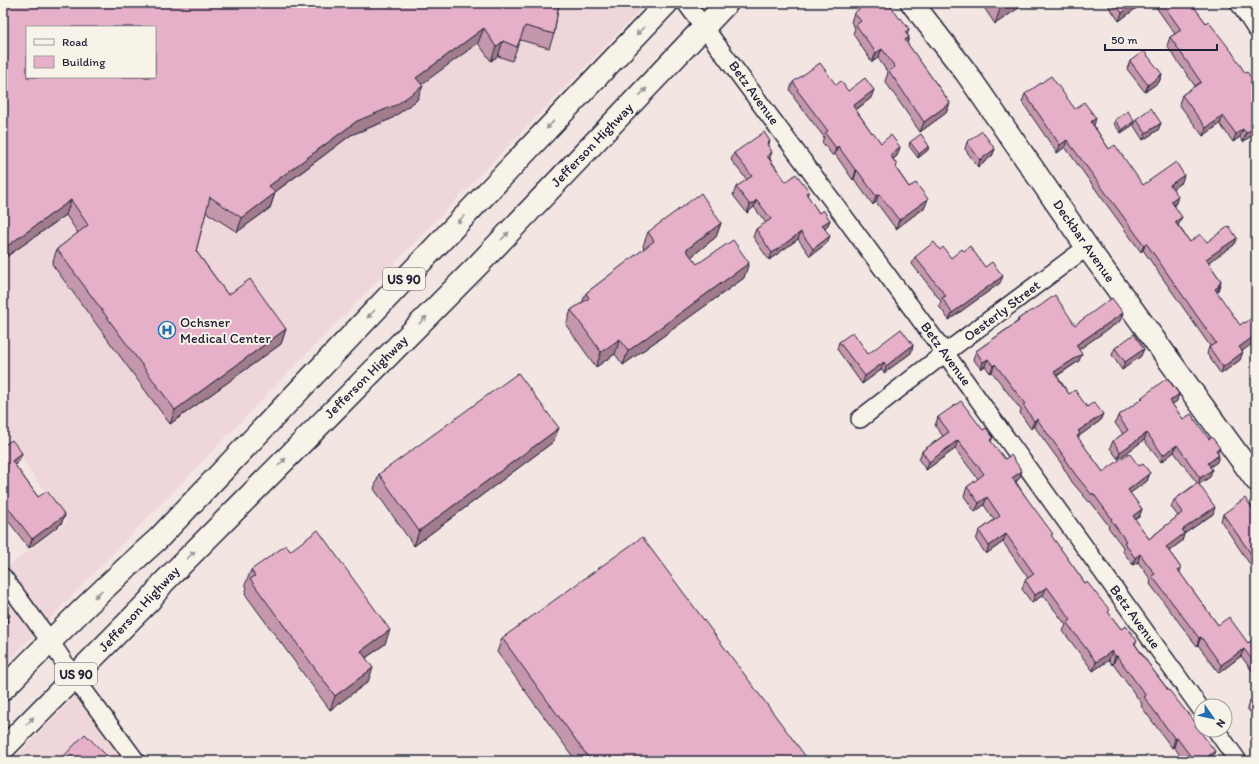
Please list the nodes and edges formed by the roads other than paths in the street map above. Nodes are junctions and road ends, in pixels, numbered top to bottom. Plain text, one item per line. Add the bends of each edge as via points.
1 (667, 3) edge
2 (686, 3) edge
3 (726, 3) edge
4 (912, 3) edge
5 (1239, 3) edge
6 (704, 26) junction
7 (1256, 28) edge
8 (1087, 247) junction
9 (946, 353) junction
10 (860, 419) dead end
11 (1256, 480) edge
12 (3, 577) edge
13 (50, 641) junction
14 (74, 677) junction
15 (3, 689) edge
16 (1193, 698) edge
17 (1222, 738) edge
18 (3, 749) edge
19 (136, 761) edge
20 (1238, 761) edge

1 -> 13 main road, US 90 via 158,539
2 - 6 street, Betz Avenue
3 - 6 main road, Jefferson Highway / US 90
4 - 8 main road, Deckbar Avenue via 965,72
5 - 7 street
6 - 9 street, Betz Avenue
14 -> 6 main road, Jefferson Highway / US 90 via 150,600 163,583 478,265
8 - 9 street, Oesterly Street
8 - 11 main road, Deckbar Avenue
9 - 10 street, Oesterly Street
9 - 16 street, Betz Avenue
12 - 13 street
13 - 14 street
13 - 15 main road, US 90
18 -> 14 main road, Jefferson Highway / US 90
14 - 19 street
17 - 20 street

